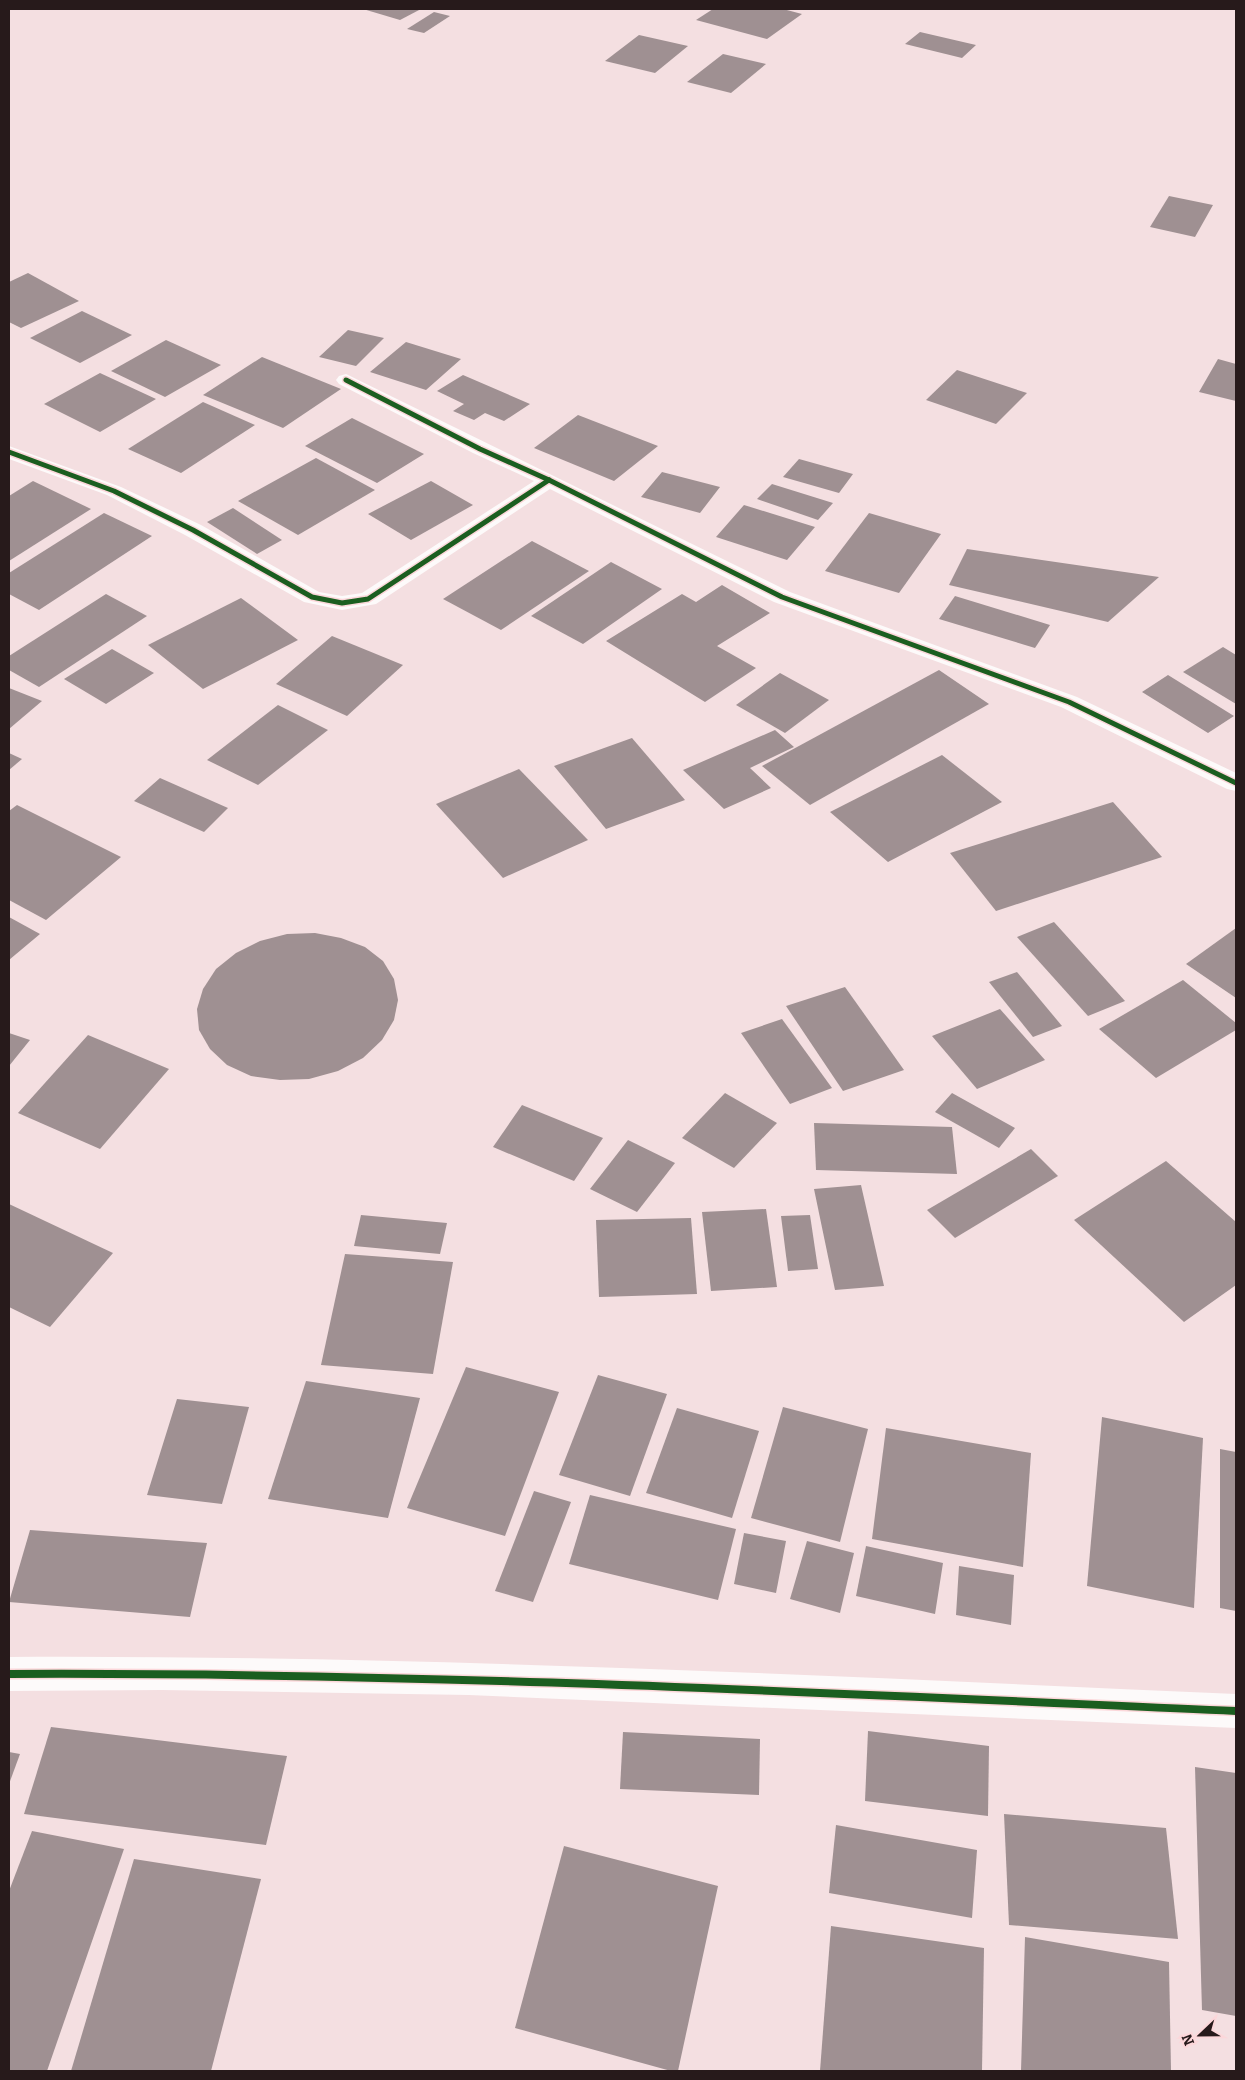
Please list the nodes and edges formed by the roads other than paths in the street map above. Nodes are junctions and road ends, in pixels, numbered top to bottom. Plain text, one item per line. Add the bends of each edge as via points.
1 (346, 380) dead end
2 (9, 452) edge
3 (549, 480) junction
4 (1236, 783) edge
5 (9, 1674) edge
6 (1236, 1711) edge

1 - 3 street via 480,449
2 - 3 street via 114,491 193,530 312,597 342,603 368,599
3 - 4 street via 782,597 1069,702
5 - 6 street via 132,1672 528,1680

